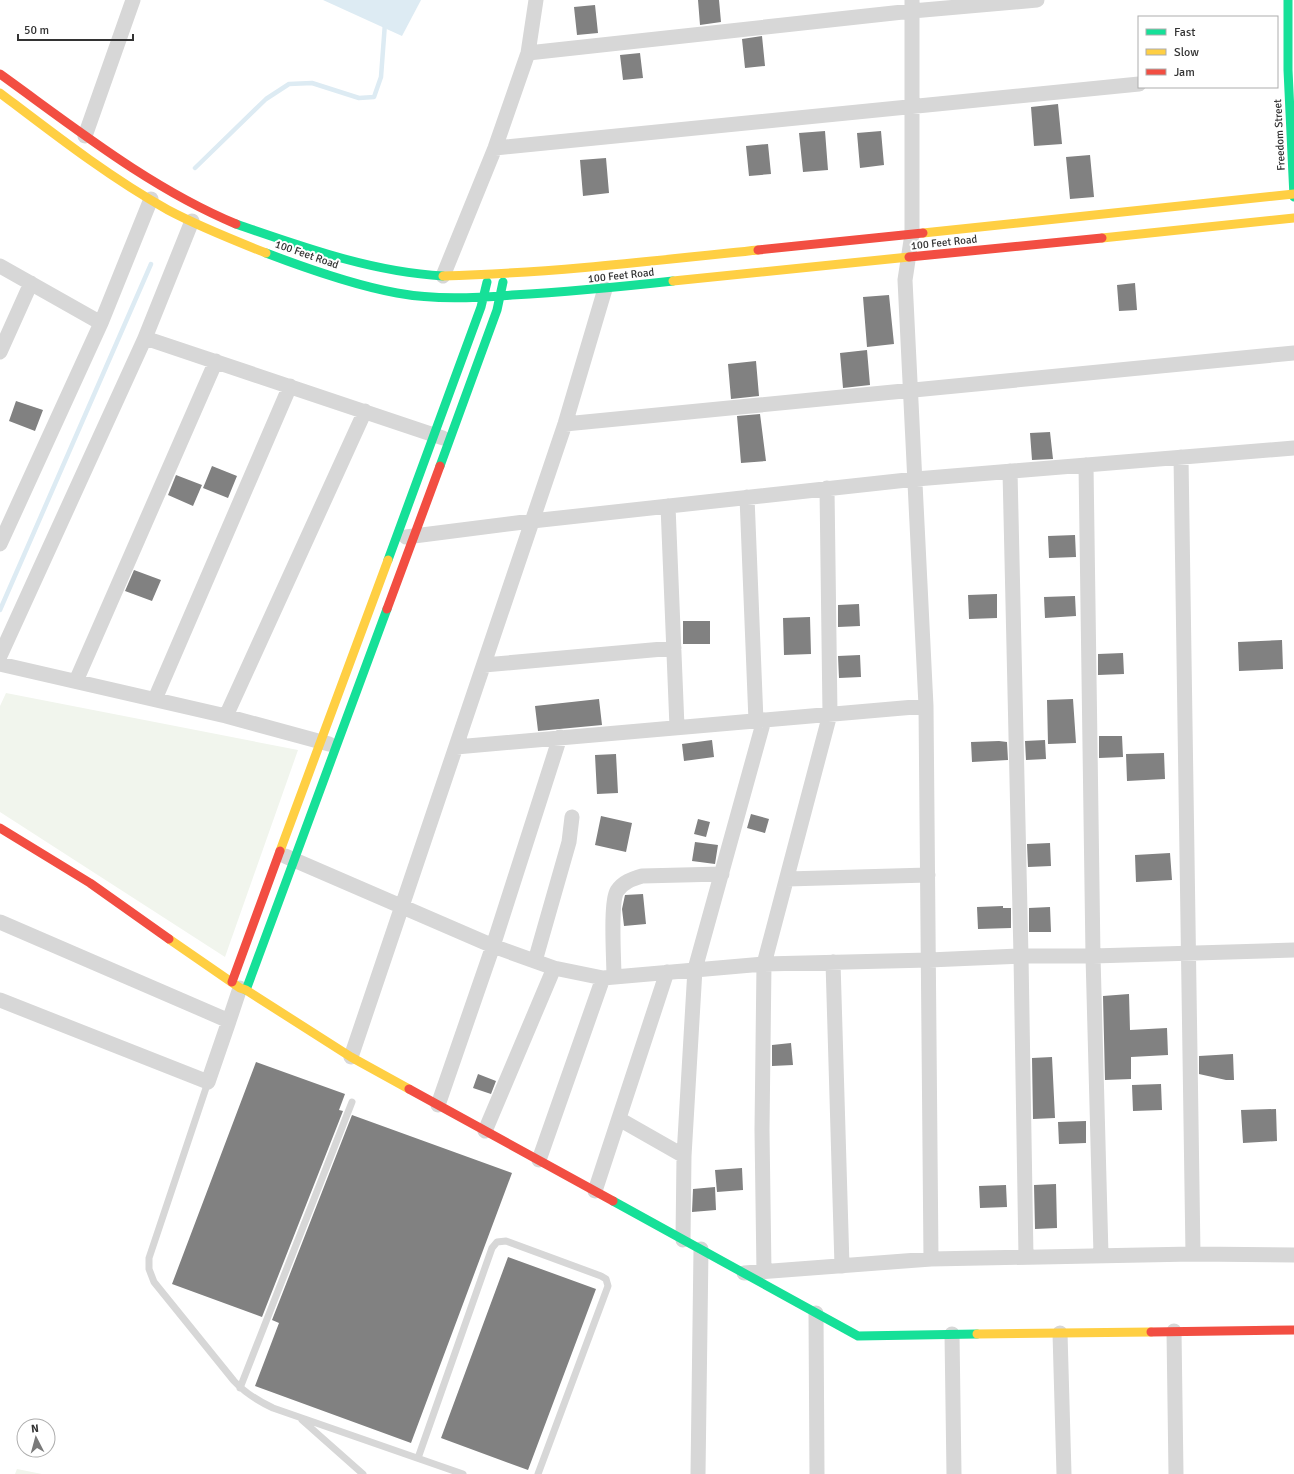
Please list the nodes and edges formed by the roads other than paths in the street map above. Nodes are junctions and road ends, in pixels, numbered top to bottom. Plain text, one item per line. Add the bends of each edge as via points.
1 (536, 0) edge
2 (1036, 0) edge
3 (1288, 0) edge
4 (129, 2) edge
5 (912, 5) edge
6 (1291, 48) edge
7 (528, 53) junction
8 (1283, 71) edge
9 (0, 74) edge
10 (1138, 84) edge
11 (0, 93) edge
12 (911, 106) junction
13 (85, 136) junction
14 (495, 148) junction
15 (1294, 194) edge
16 (1294, 198) edge
17 (151, 199) junction
18 (1294, 218) edge
19 (192, 221) junction
20 (912, 234) junction
21 (907, 258) junction
22 (0, 266) edge
23 (504, 273) junction
24 (488, 275) junction
25 (443, 276) junction
26 (31, 283) junction
27 (606, 289) junction
28 (484, 295) junction
29 (502, 295) junction
30 (101, 323) junction
31 (145, 338) junction
32 (0, 352) edge
33 (1294, 353) edge
34 (216, 361) junction
35 (290, 386) junction
36 (912, 391) junction
37 (365, 411) junction
38 (565, 424) junction
39 (434, 435) junction
40 (450, 440) junction
41 (1294, 448) edge
42 (1181, 457) junction
43 (1086, 465) junction
44 (1010, 471) junction
45 (916, 479) junction
46 (827, 488) junction
47 (746, 497) junction
48 (668, 506) junction
49 (532, 521) junction
50 (414, 536) junction
51 (396, 538) junction
52 (0, 544) edge
53 (674, 648) junction
54 (0, 656) edge
55 (0, 664) edge
56 (484, 665) junction
57 (76, 681) junction
58 (155, 699) junction
59 (926, 706) junction
60 (830, 714) junction
61 (226, 716) junction
62 (760, 721) junction
63 (677, 727) junction
64 (560, 737) junction
65 (321, 741) junction
66 (337, 746) junction
67 (456, 747) junction
68 (572, 817) dead end
69 (0, 828) edge
70 (279, 854) junction
71 (295, 860) junction
72 (722, 874) junction
73 (928, 875) junction
74 (787, 879) junction
75 (402, 906) junction
76 (0, 922) edge
77 (493, 946) junction
78 (1294, 950) edge
79 (1189, 953) junction
80 (1021, 956) junction
81 (1093, 956) junction
82 (929, 960) junction
83 (535, 961) junction
84 (833, 962) junction
85 (764, 964) junction
86 (554, 968) junction
87 (695, 969) junction
88 (667, 972) junction
89 (608, 978) junction
90 (239, 987) junction
91 (0, 1000) edge
92 (229, 1021) junction
93 (351, 1057) junction
94 (208, 1082) junction
95 (352, 1102) dead end
96 (438, 1105) junction
97 (619, 1119) junction
98 (485, 1131) junction
99 (684, 1156) junction
100 (538, 1160) junction
101 (595, 1191) junction
102 (683, 1240) junction
103 (701, 1249) junction
104 (1193, 1254) junction
105 (1294, 1254) edge
106 (1101, 1255) junction
107 (1026, 1257) junction
108 (931, 1259) junction
109 (842, 1266) junction
110 (764, 1272) junction
111 (744, 1273) junction
112 (816, 1313) junction
113 (1294, 1330) edge
114 (1174, 1331) junction
115 (1060, 1333) junction
116 (952, 1334) junction
117 (240, 1388) junction
118 (299, 1417) junction
119 (418, 1458) junction
120 (363, 1474) edge
121 (463, 1474) edge
122 (538, 1474) edge
123 (698, 1474) edge
124 (817, 1474) edge
125 (954, 1474) edge
126 (1064, 1474) edge
127 (1176, 1474) edge

1 - 7 street
2 - 5 street
3 - 6 street, Freedom Street
4 - 13 street
5 - 7 street
5 - 12 street
6 - 8 street, Freedom Street
7 - 14 street
8 - 15 street, Freedom Street
9 - 13 street, 100 Feet Road
10 - 12 street
11 - 17 street, 100 Feet Road via 75,150
12 - 14 street
12 - 20 street
13 - 25 street, 100 Feet Road via 164,188 234,223 381,269
14 - 25 street
15 - 16 street, Freedom Street
15 - 20 street, 100 Feet Road
17 - 19 street, 100 Feet Road
17 - 30 street
18 - 21 street, 100 Feet Road
19 - 28 street, 100 Feet Road via 278,258 352,282 438,297
19 - 31 street
20 - 21 street
20 - 23 street, 100 Feet Road via 612,265
21 - 27 street, 100 Feet Road
21 - 36 street via 905,280
22 - 26 street
23 - 24 street, 100 Feet Road
23 - 29 street
24 - 25 street, 100 Feet Road
24 - 28 street
26 - 30 street
26 - 32 street
27 - 29 street, 100 Feet Road via 556,294
27 - 38 street
28 - 29 street, 100 Feet Road
28 - 39 street
29 - 40 street
30 - 52 street
31 - 34 street
31 - 54 street
33 - 36 street
34 - 35 street
34 - 57 street
35 - 37 street
35 - 58 street
36 - 38 street
36 - 45 street
37 - 39 street
37 - 61 street
38 - 49 street
39 - 40 street
39 - 51 street
40 - 50 street
41 - 42 street
42 - 43 street
42 - 79 street
43 - 44 street
43 - 81 street
44 - 45 street
44 - 80 street
45 - 46 street
45 - 59 street
46 - 47 street
46 - 60 street
47 - 48 street
47 - 62 street
48 - 49 street
48 - 53 street
49 - 50 street
49 - 56 street
50 - 51 street
50 - 66 street
51 - 65 street
53 - 56 street
53 - 63 street
55 - 57 street
56 - 67 street
57 - 58 street
58 - 61 street
59 - 60 street
59 - 73 street
60 - 62 street
60 - 74 street
61 - 65 street
62 - 63 street
62 - 72 street
63 - 64 street
64 - 67 street
64 - 77 street
65 - 66 street
65 - 70 street
66 - 71 street
67 - 75 street
68 - 83 street via 569,842
69 - 90 street via 90,883
70 - 71 street
70 - 90 street
71 - 75 street
71 - 90 street
72 - 87 street
72 - 89 street via 642,876 630,879 621,886 614,900
73 - 74 street
73 - 82 street
74 - 85 street
75 - 77 street
75 - 93 street
76 - 92 street
77 - 83 street
77 - 96 street
78 - 79 street
79 - 81 street
79 - 104 street
80 - 81 street
80 - 82 street
80 - 107 street
81 - 106 street
82 - 84 street
82 - 108 street
83 - 86 street
84 - 85 street
84 - 109 street
85 - 87 street
85 - 110 street
86 - 89 street
86 - 98 street
87 - 88 street
87 - 99 street
88 - 89 street
88 - 97 street
89 - 100 street
90 - 92 street
90 - 93 street
91 - 94 street
92 - 94 street
93 - 96 street
94 - 117 lane via 160,1222 149,1258 149,1269 154,1282
95 - 117 lane
96 - 98 street
97 - 99 street
97 - 101 street
98 - 100 street
99 - 102 street
100 - 101 street
101 - 102 street
102 - 103 street
103 - 111 street
103 - 123 street
104 - 105 street
104 - 106 street
106 - 107 street
107 - 108 street
108 - 109 street
109 - 110 street
110 - 111 street
111 - 112 street
112 - 116 street via 858,1336
112 - 124 street
113 - 114 street
114 - 115 street
114 - 127 street
115 - 116 street
115 - 126 street
116 - 125 street
117 - 118 lane via 255,1399
118 - 119 lane
118 - 120 lane
119 - 121 lane
119 - 122 lane via 492,1248 497,1242 506,1241 602,1276 608,1286

